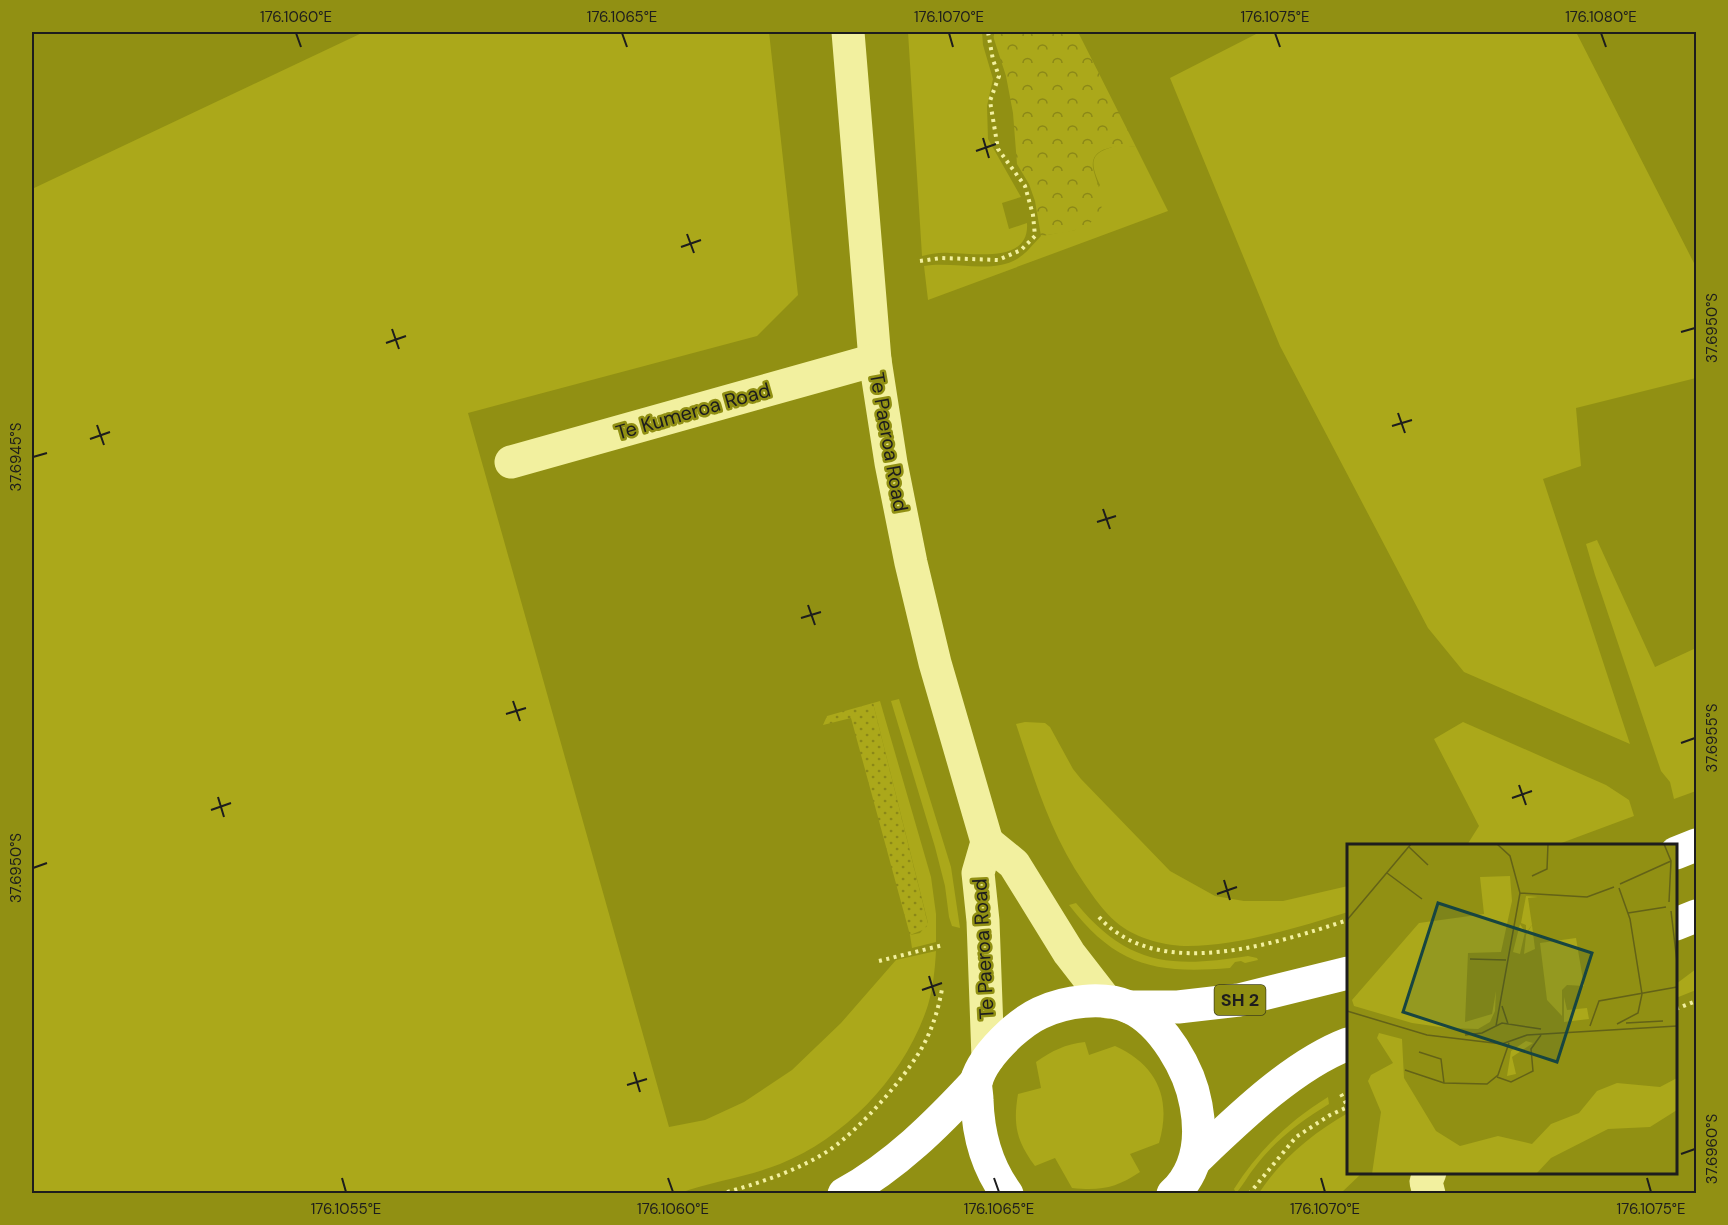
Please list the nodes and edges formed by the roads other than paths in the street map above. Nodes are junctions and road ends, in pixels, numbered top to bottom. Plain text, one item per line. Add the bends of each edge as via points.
1 (848, 32) edge
2 (875, 360) junction
3 (511, 462) dead end
4 (987, 842) junction
5 (1696, 845) edge
6 (1677, 853) edge
7 (1696, 916) edge
8 (1677, 924) edge
9 (1347, 972) edge
10 (1118, 1004) junction
11 (1347, 1044) edge
12 (982, 1070) junction
13 (1196, 1160) junction
14 (1176, 1192) edge
15 (844, 1194) edge
16 (1007, 1194) edge

1 - 2 street, Te Paeroa Road
2 - 3 street, Te Kumeroa Road
2 - 4 street, Te Paeroa Road via 911,563 935,663
4 - 10 street, Te Paeroa Road via 1014,864 1070,953
4 - 12 street, Te Paeroa Road via 978,873 982,921
5 - 6 highway
7 - 8 highway
9 - 10 highway, SH 2 via 1239,1000 1178,1007
10 - 12 highway, SH 2 via 1084,1002 1039,1013 1021,1025
10 - 13 highway via 1155,1025 1189,1075 1200,1132
11 - 13 highway via 1301,1069 1233,1123
12 - 15 highway, SH 2 via 942,1119 874,1177
12 - 16 highway via 977,1119 985,1152
13 - 14 highway

